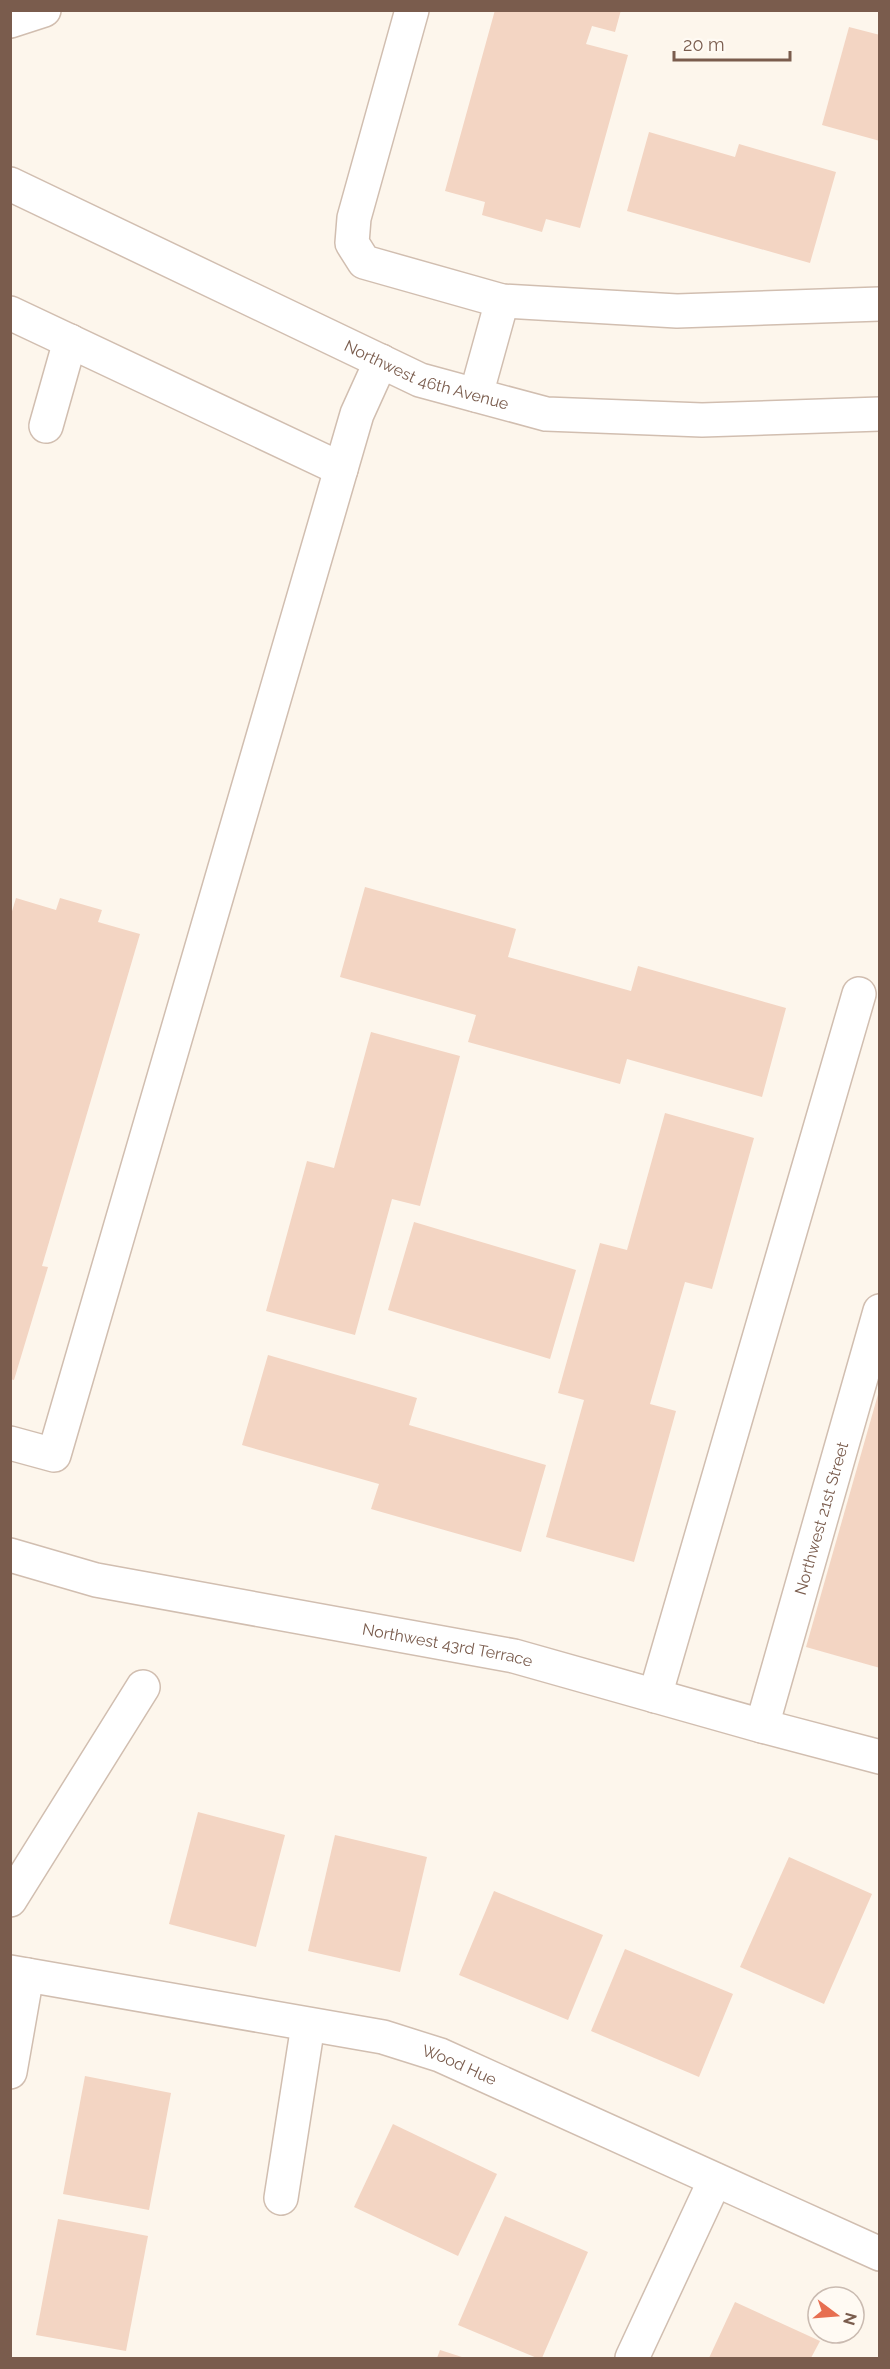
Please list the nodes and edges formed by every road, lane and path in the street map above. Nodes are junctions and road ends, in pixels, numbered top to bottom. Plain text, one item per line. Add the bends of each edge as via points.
1 (44, 10) edge
2 (412, 10) edge
3 (10, 21) edge
4 (10, 184) edge
5 (502, 301) junction
6 (879, 304) edge
7 (10, 313) edge
8 (70, 341) junction
9 (381, 361) junction
10 (477, 395) junction
11 (879, 414) edge
12 (46, 426) dead end
13 (341, 469) junction
14 (859, 994) dead end
15 (879, 1311) edge
16 (10, 1443) edge
17 (10, 1555) edge
18 (142, 1687) dead end
19 (656, 1696) junction
20 (762, 1726) junction
21 (879, 1756) edge
22 (10, 1900) edge
23 (19, 1974) edge
24 (308, 2025) junction
25 (10, 2072) edge
26 (715, 2180) junction
27 (281, 2198) dead end
28 (879, 2254) edge
29 (632, 2358) edge

1 - 3 street
2 - 5 street via 354,218 352,243 364,262
4 - 9 street, Northwest 46th Avenue
5 - 6 street via 677,311
5 - 10 street
7 - 8 street
8 - 12 street
8 - 13 street
9 - 10 street, Northwest 46th Avenue via 420,380
9 - 13 street via 357,414
10 - 11 street, Northwest 46th Avenue via 546,414 702,420
13 - 16 street via 54,1455
14 - 19 street
15 - 20 street, Northwest 21st Street
17 - 19 street, Northwest 43rd Terrace via 96,1580 514,1656
18 - 22 street
19 - 20 street, Northwest 43rd Terrace
20 - 21 street, Northwest 43rd Terrace
23 - 24 street, Wood Hue
23 - 25 street
24 - 26 street, Wood Hue via 383,2037 440,2055
24 - 27 street
26 - 28 street, Wood Hue
26 - 29 street

